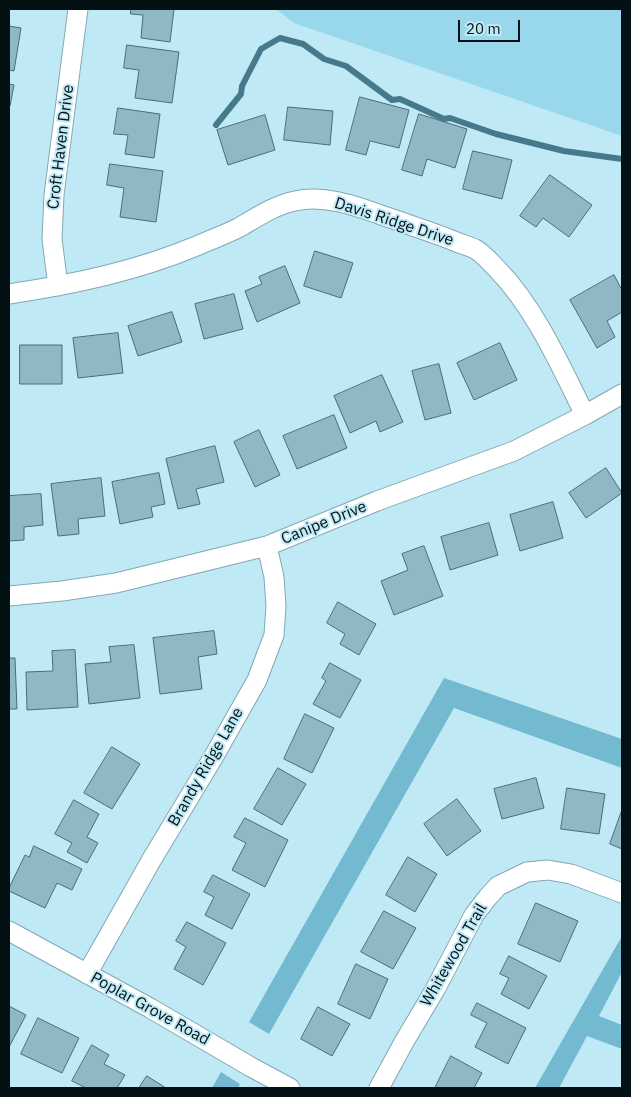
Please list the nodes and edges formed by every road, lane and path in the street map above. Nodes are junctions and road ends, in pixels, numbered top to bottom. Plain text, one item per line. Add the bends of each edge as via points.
1 (78, 9) edge
2 (58, 286) junction
3 (9, 294) edge
4 (622, 394) edge
5 (585, 415) junction
6 (267, 546) junction
7 (9, 596) edge
8 (622, 893) edge
9 (9, 931) edge
10 (88, 974) junction
11 (290, 1088) edge
12 (379, 1088) edge

1 - 2 street, Croft Haven Drive via 54,195 52,238
2 - 3 street, Davis Ridge Drive
2 - 5 street, Davis Ridge Drive via 153,263 295,201 331,201 357,207 433,232 475,249 489,260 510,282 534,318
4 - 5 street, Canipe Drive
5 - 6 street, Canipe Drive via 514,451 377,501
6 - 7 street, Canipe Drive via 116,583
6 - 10 street, Brandy Ridge Lane via 274,577 274,635 257,680
8 - 12 street, Whitewood Trail via 571,874 548,870 528,872 498,886 474,915
9 - 10 street, Poplar Grove Road
10 - 11 street, Poplar Grove Road

